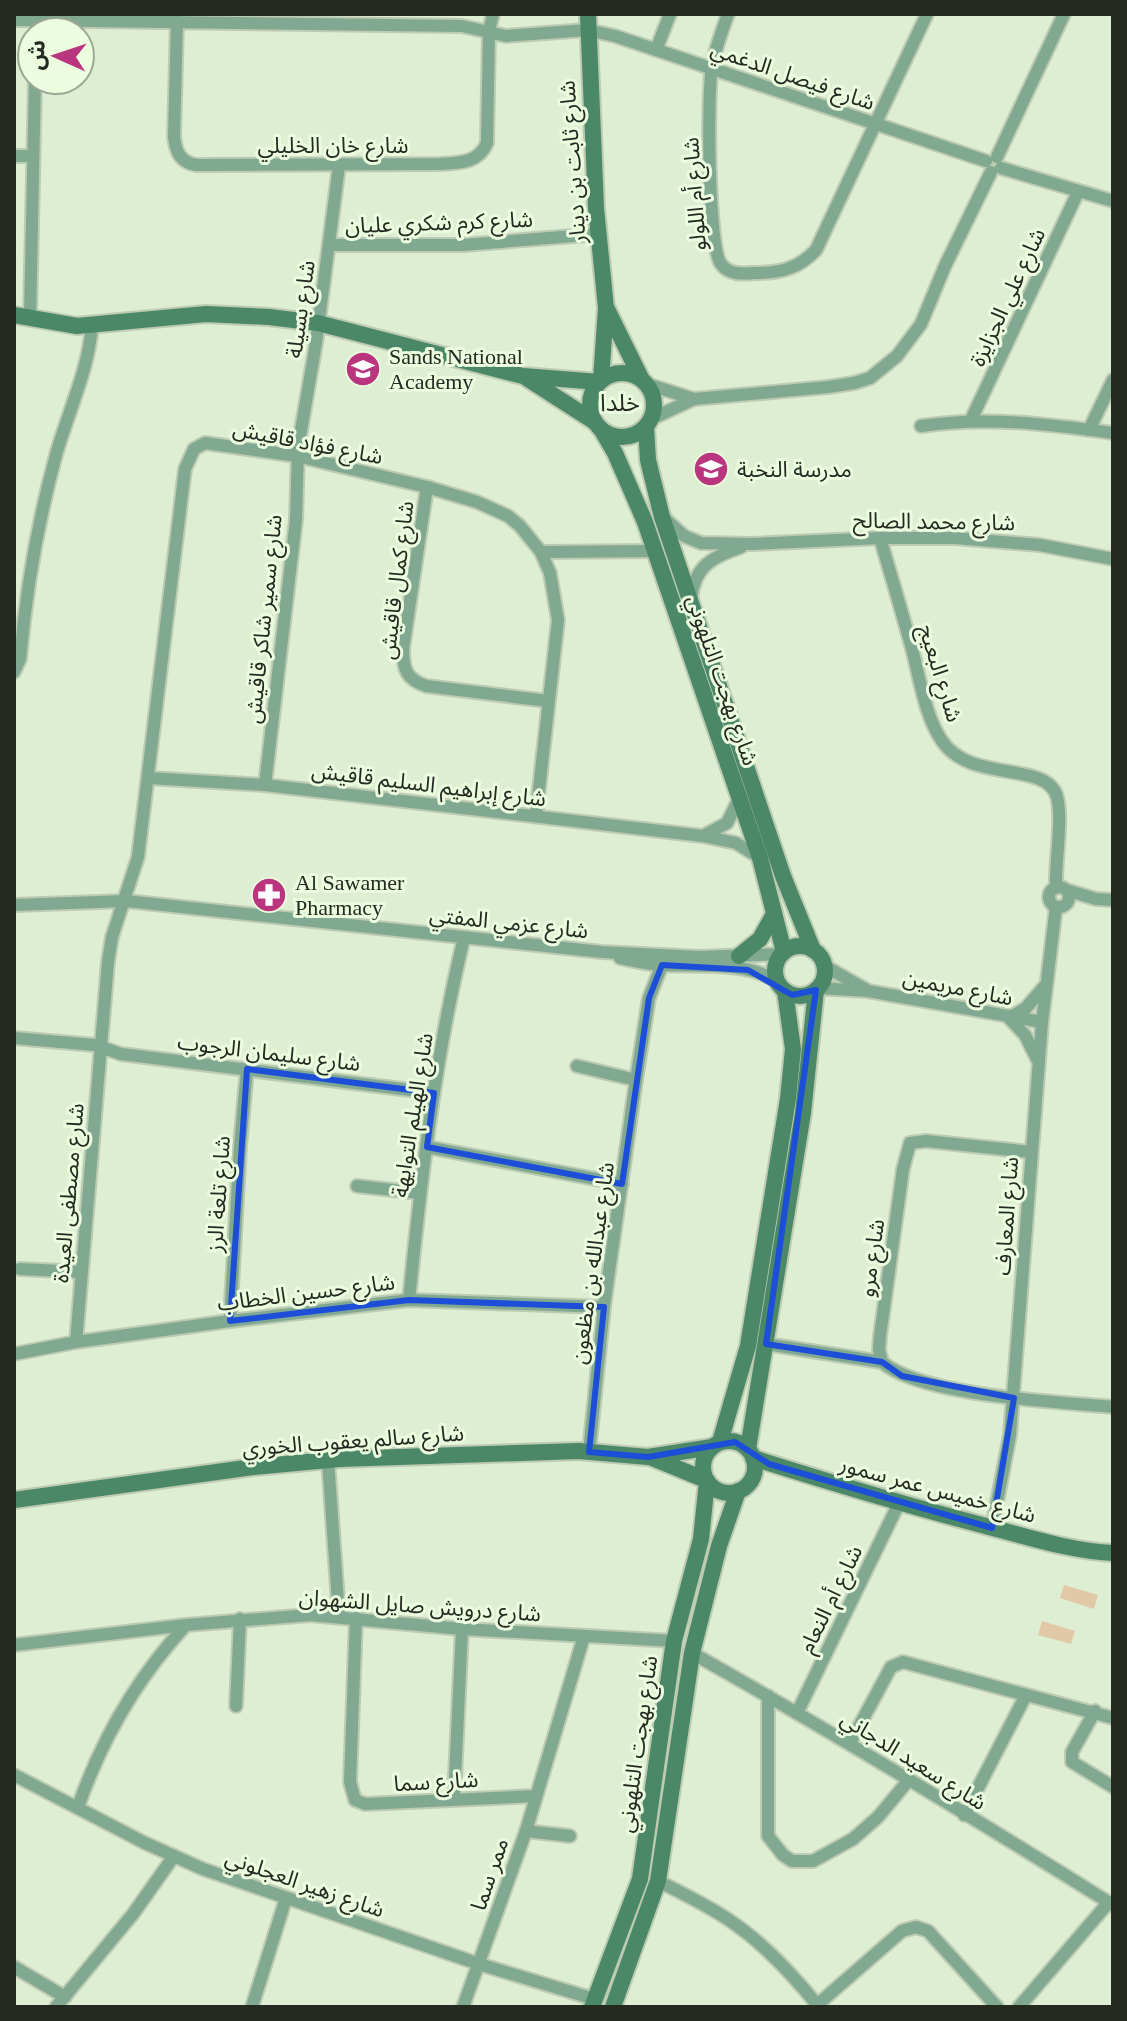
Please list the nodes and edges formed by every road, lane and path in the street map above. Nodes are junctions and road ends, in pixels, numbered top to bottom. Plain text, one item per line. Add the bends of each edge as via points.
1 (493, 14) edge
2 (670, 14) edge
3 (728, 14) edge
4 (927, 14) edge
5 (1064, 14) edge
6 (177, 21) junction
7 (96, 22) edge
8 (587, 22) edge
9 (489, 31) junction
10 (656, 50) junction
11 (711, 68) junction
12 (35, 96) edge
13 (875, 123) junction
14 (14, 156) edge
15 (33, 156) junction
16 (994, 165) junction
17 (339, 166) junction
18 (1078, 192) junction
19 (1113, 201) edge
20 (598, 234) junction
21 (329, 245) junction
22 (606, 308) junction
23 (22, 316) edge
24 (318, 323) junction
25 (92, 325) junction
26 (523, 376) junction
27 (1113, 380) edge
28 (600, 381) junction
29 (644, 381) junction
30 (694, 399) junction
31 (971, 420) junction
32 (648, 423) junction
33 (598, 426) junction
34 (921, 426) dead end
35 (1089, 430) junction
36 (1113, 433) edge
37 (297, 456) junction
38 (427, 487) junction
39 (662, 517) junction
40 (880, 538) junction
41 (752, 544) junction
42 (655, 551) junction
43 (541, 552) junction
44 (1113, 559) edge
45 (14, 587) edge
46 (29, 592) junction
47 (690, 605) junction
48 (14, 672) edge
49 (548, 701) junction
50 (149, 778) junction
51 (265, 785) junction
52 (740, 797) junction
53 (536, 816) junction
54 (703, 836) junction
55 (760, 858) junction
56 (1061, 889) junction
57 (1096, 899) junction
58 (1113, 900) edge
59 (126, 901) junction
60 (14, 905) edge
61 (1060, 907) junction
62 (774, 914) junction
63 (464, 938) junction
64 (813, 950) junction
65 (783, 953) junction
66 (739, 956) junction
67 (647, 958) junction
68 (663, 960) junction
69 (823, 965) junction
70 (1046, 982) junction
71 (781, 986) junction
72 (816, 989) junction
73 (868, 991) junction
74 (649, 998) junction
75 (1009, 1018) junction
76 (1042, 1022) junction
77 (14, 1038) edge
78 (100, 1046) junction
79 (577, 1066) dead end
80 (1039, 1066) junction
81 (247, 1069) junction
82 (636, 1080) junction
83 (434, 1093) junction
84 (427, 1147) junction
85 (1031, 1152) junction
86 (622, 1184) junction
87 (357, 1186) dead end
88 (420, 1193) junction
89 (20, 1269) dead end
90 (81, 1272) junction
91 (409, 1300) junction
92 (604, 1307) junction
93 (230, 1321) junction
94 (76, 1342) junction
95 (766, 1344) junction
96 (14, 1354) edge
97 (882, 1362) junction
98 (1014, 1398) junction
99 (1113, 1407) edge
100 (716, 1445) junction
101 (589, 1452) junction
102 (750, 1454) junction
103 (648, 1457) junction
104 (328, 1460) junction
105 (707, 1480) junction
106 (738, 1491) junction
107 (14, 1500) edge
108 (899, 1503) junction
109 (992, 1528) junction
110 (1113, 1553) edge
111 (339, 1616) junction
112 (356, 1618) junction
113 (240, 1619) junction
114 (186, 1625) junction
115 (462, 1629) junction
116 (584, 1636) junction
117 (674, 1641) junction
118 (14, 1645) edge
119 (692, 1653) junction
120 (1026, 1695) junction
121 (768, 1696) junction
122 (236, 1706) dead end
123 (1095, 1711) junction
124 (797, 1713) junction
125 (1113, 1718) edge
126 (850, 1743) junction
127 (14, 1775) edge
128 (908, 1781) junction
129 (1113, 1787) edge
130 (536, 1796) junction
131 (454, 1799) junction
132 (78, 1807) junction
133 (964, 1815) junction
134 (526, 1831) junction
135 (570, 1836) dead end
136 (174, 1856) junction
137 (658, 1881) junction
138 (286, 1898) junction
139 (1111, 1904) edge
140 (479, 1964) junction
141 (14, 1967) edge
142 (60, 2002) edge
143 (593, 2003) edge
144 (818, 2006) edge
145 (252, 2007) edge
146 (463, 2007) edge
147 (613, 2007) edge
148 (997, 2007) edge
149 (1019, 2007) edge

1 - 9 street, شارع خان الخليلي
2 - 10 street
3 - 11 street
4 - 13 street
5 - 16 street
6 - 7 street
6 - 9 street via 462,26
6 - 17 street, شارع خان الخليلي via 174,137 183,160 196,165
8 - 9 street via 515,36
8 - 10 street, شارع فيصل الدغمي
8 - 20 street, شارع ثابت بن دينار
9 - 17 street, شارع خان الخليلي via 489,132 484,152 459,163
10 - 11 street, شارع فيصل الدغمي
11 - 13 street, شارع فيصل الدغمي
11 - 13 street, شارع أم اللولو via 714,244 721,264 734,273 786,270 816,250
12 - 15 street
13 - 16 street, شارع فيصل الدغمي
14 - 15 street
15 - 23 street
16 - 18 street, شارع فيصل الدغمي
16 - 30 street via 921,324 883,369 854,383
17 - 21 street, شارع بسيلة
18 - 19 street, شارع فيصل الدغمي
18 - 31 street, شارع علي الجزايزة
20 - 21 street, شارع كرم شكري عليان via 463,245
20 - 22 street, شارع ثابت بن دينار
21 - 24 street, شارع بسيلة
22 - 28 street, شارع ثابت بن دينار
22 - 29 street, شارع ثابت بن دينار
23 - 25 street
24 - 25 street via 226,314
24 - 26 street
24 - 37 street, شارع بسيلة
25 - 46 street via 55,458
26 - 28 street
26 - 33 street
27 - 35 street
28 - 29 street via 621,372
28 - 33 street via 590,401
29 - 30 street
29 - 32 street via 654,401
30 - 32 street
31 - 34 street
31 - 35 street
32 - 33 street via 619,437
32 - 39 street, شارع بهجت التلهوني via 648,460
33 - 42 street, شارع بهجت التلهوني via 633,491
35 - 36 street
37 - 38 street, شارع فؤاد قاقيش
37 - 50 street, شارع فؤاد قاقيش via 205,443 187,460
37 - 51 street, شارع سمير شاكر قاقيش via 296,520
38 - 43 street, شارع فؤاد قاقيش via 508,516
38 - 49 street, شارع كمال قاقيش via 403,649 406,674 426,686
39 - 41 street, شارع محمد الصالح via 692,541
39 - 47 street, شارع بهجت التلهوني
40 - 41 street, شارع محمد الصالح
40 - 44 street, شارع محمد الصالح via 999,540
40 - 56 street, شارع البعيج via 944,745 972,765 1031,775 1052,786
41 - 47 street, شارع محمد الصالح via 700,570
42 - 43 street
42 - 52 street, شارع بهجت التلهوني
43 - 49 street, شارع فؤاد قاقيش via 554,586 558,620
45 - 46 street
46 - 48 street
47 - 64 street, شارع بهجت التلهوني
49 - 53 street, شارع فؤاد قاقيش
50 - 51 street, شارع إبراهيم السليم قاقيش
50 - 59 street, شارع فؤاد قاقيش
51 - 53 street, شارع إبراهيم السليم قاقيش
52 - 54 street via 727,823
52 - 55 street, شارع بهجت التلهوني
53 - 54 street, شارع إبراهيم السليم قاقيش
54 - 55 street, شارع إبراهيم السليم قاقيش via 736,843
55 - 62 street, شارع بهجت التلهوني
56 - 57 street
56 - 61 street, شارع المعارف via 1050,892 1049,899
57 - 58 street
57 - 61 street
59 - 60 street, شارع عزمي المفتي
59 - 63 street, شارع عزمي المفتي
59 - 78 street, شارع فؤاد قاقيش via 112,937
61 - 70 street, شارع المعارف
62 - 65 street, شارع بهجت التلهوني
62 - 66 street via 760,939
63 - 67 street, شارع عزمي المفتي
63 - 83 street, شارع الهيلم التوايهة
64 - 65 street via 798,946
64 - 69 street
65 - 66 street, شارع عزمي المفتي
65 - 71 street via 775,967
66 - 68 street, شارع عزمي المفتي
67 - 68 street, شارع عزمي المفتي
67 - 74 street, شارع عبدالله بن مظعون
68 - 71 street, شارع عزمي المفتي via 761,972
68 - 74 street, شارع عبدالله بن مظعون
69 - 72 street
69 - 73 street, شارع مريمين
70 - 75 street via 1026,1008
70 - 76 street, شارع المعارف
71 - 72 street via 801,996
71 - 100 street via 793,1049 788,1099 748,1346
72 - 73 street, شارع مريمين
72 - 95 street via 803,1113
73 - 75 street, شارع مريمين
74 - 82 street, شارع عبدالله بن مظعون
75 - 76 street, شارع مريمين
75 - 80 street via 1025,1035
76 - 80 street, شارع المعارف
77 - 78 street, شارع سليمان الرجوب
78 - 81 street, شارع سليمان الرجوب via 121,1054
78 - 90 street, شارع مصطفى العيدة
79 - 82 street
80 - 85 street, شارع المعارف
81 - 83 street, شارع سليمان الرجوب
81 - 93 street, شارع تلعة الرز
82 - 86 street, شارع عبدالله بن مظعون
83 - 84 street, شارع الهيلم التوايهة
84 - 86 street
84 - 88 street, شارع الهيلم التوايهة
85 - 97 street, شارع مرو via 910,1143 880,1336
85 - 98 street, شارع المعارف
86 - 92 street, شارع عبدالله بن مظعون
87 - 88 street
88 - 91 street, شارع الهيلم التوايهة
89 - 90 street
90 - 94 street, شارع مصطفى العيدة
91 - 92 street, شارع حسين الخطاب
91 - 93 street, شارع حسين الخطاب
92 - 101 street, شارع عبدالله بن مظعون
93 - 94 street, شارع حسين الخطاب
94 - 96 street, شارع حسين الخطاب
95 - 97 street
95 - 102 street
97 - 98 street via 902,1376
98 - 99 street
98 - 109 street, شارع المعارف
100 - 102 street via 735,1442
100 - 103 street, شارع سالم يعقوب الخوري
100 - 105 street via 703,1466
101 - 103 street, شارع سالم يعقوب الخوري
101 - 104 street, شارع سالم يعقوب الخوري
102 - 106 street via 752,1477
102 - 108 street, شارع خميس عمر سمور
103 - 105 street, شارع سالم يعقوب الخوري
104 - 107 street, شارع سالم يعقوب الخوري
104 - 111 street
105 - 106 street via 721,1492
105 - 117 street, شارع بهجت التلهوني via 699,1547
106 - 119 street, شارع بهجت التلهوني
108 - 109 street, شارع خميس عمر سمور
108 - 124 street, شارع أم النعام
109 - 110 street, شارع خميس عمر سمور
111 - 112 street, شارع درويش صايل الشهوان
111 - 113 street, شارع درويش صايل الشهوان
112 - 115 street, شارع درويش صايل الشهوان
112 - 131 street, شارع سما via 350,1782 355,1800 365,1804
113 - 114 street, شارع درويش صايل الشهوان
113 - 122 street
114 - 118 street, شارع درويش صايل الشهوان
114 - 132 street via 113,1727 95,1758
115 - 116 street, شارع درويش صايل الشهوان
115 - 131 street
116 - 117 street, شارع درويش صايل الشهوان
116 - 130 street
117 - 143 street, شارع بهجت التلهوني via 640,1879
119 - 121 street, شارع سعيد الدجاني
119 - 137 street, شارع بهجت التلهوني
120 - 123 street
120 - 126 street via 896,1663
120 - 133 street
121 - 124 street, شارع سعيد الدجاني
121 - 128 street via 768,1836 792,1861 813,1861 853,1839
123 - 125 street
123 - 129 street via 1072,1752 1072,1762
124 - 126 street, شارع سعيد الدجاني
126 - 128 street, شارع سعيد الدجاني
127 - 132 street, شارع زهير العجلوني
128 - 133 street, شارع سعيد الدجاني
130 - 131 street, شارع سما
130 - 134 street, ممر سما
132 - 136 street, شارع زهير العجلوني
133 - 139 street, شارع سعيد الدجاني
134 - 135 street
134 - 140 street, ممر سما
136 - 138 street, شارع زهير العجلوني
136 - 142 street
137 - 144 street via 748,1934
137 - 147 street, شارع بهجت التلهوني
138 - 140 street, شارع زهير العجلوني
138 - 145 street
139 - 149 street
140 - 143 street, شارع زهير العجلوني
140 - 146 street, ممر سما
141 - 142 street
144 - 148 street via 902,1931 916,1927 928,1931

